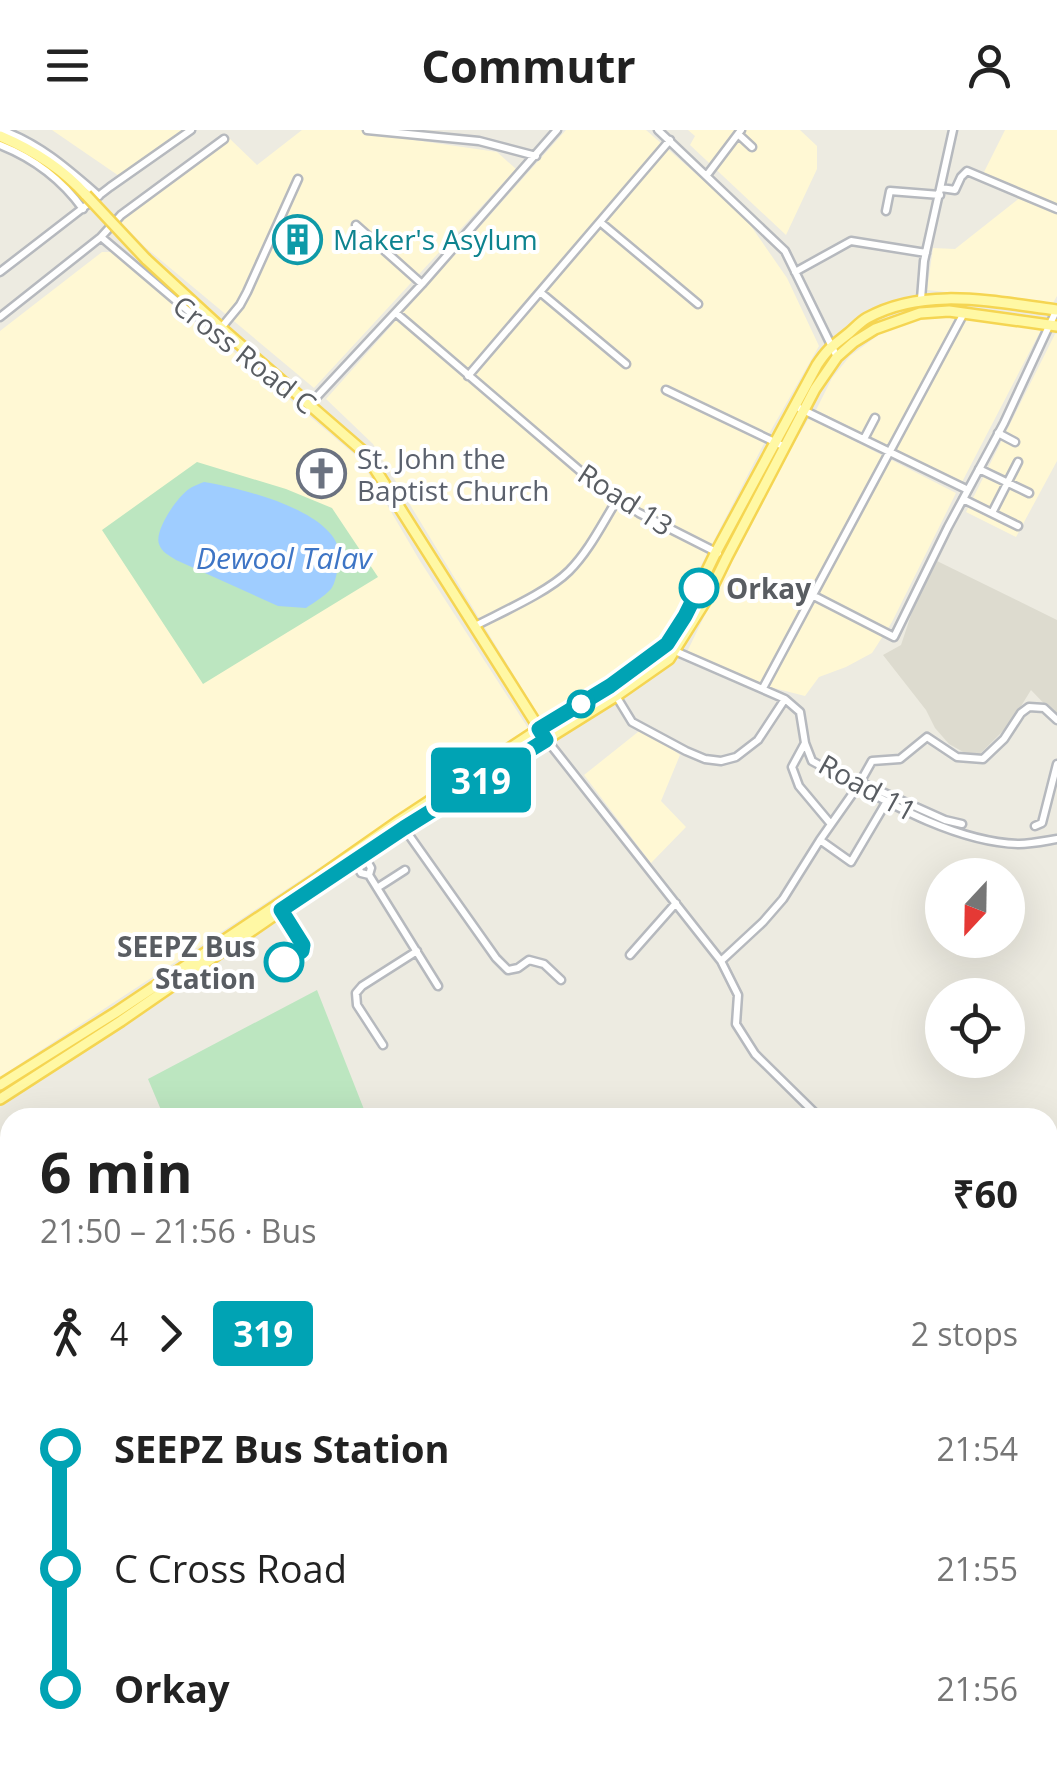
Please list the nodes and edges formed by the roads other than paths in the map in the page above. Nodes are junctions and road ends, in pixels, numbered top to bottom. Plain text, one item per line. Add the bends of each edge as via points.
1 (191, 130) edge
2 (366, 130) edge
3 (557, 130) edge
4 (658, 130) edge
5 (953, 130) edge
6 (740, 132) edge
7 (0, 133) edge
8 (462, 134) edge
9 (224, 139) dead end
10 (670, 140) junction
11 (0, 144) edge
12 (752, 147) dead end
13 (536, 156) junction
14 (707, 175) junction
15 (298, 179) dead end
16 (940, 192) junction
17 (99, 196) junction
18 (83, 208) junction
19 (1057, 208) edge
20 (886, 211) dead end
21 (600, 222) junction
22 (356, 225) dead end
23 (101, 237) junction
24 (926, 253) junction
25 (0, 272) edge
26 (794, 272) junction
27 (422, 284) junction
28 (540, 292) junction
29 (921, 299) junction
30 (698, 304) dead end
31 (1057, 310) edge
32 (396, 313) junction
33 (964, 313) junction
34 (0, 317) edge
35 (209, 318) junction
36 (1054, 324) edge
37 (221, 328) junction
38 (830, 346) junction
39 (837, 357) junction
40 (626, 364) dead end
41 (468, 376) junction
42 (666, 390) dead end
43 (310, 404) junction
44 (799, 408) junction
45 (875, 418) dead end
46 (998, 433) junction
47 (864, 440) junction
48 (1015, 442) dead end
49 (780, 446) junction
50 (888, 451) junction
51 (1018, 462) dead end
52 (979, 469) junction
53 (1007, 483) junction
54 (968, 490) junction
55 (1028, 494) dead end
56 (963, 499) junction
57 (617, 500) junction
58 (992, 513) junction
59 (1018, 526) dead end
60 (716, 552) junction
61 (726, 557) junction
62 (812, 595) junction
63 (475, 626) junction
64 (671, 648) junction
65 (762, 688) junction
66 (612, 691) junction
67 (785, 699) junction
68 (1057, 720) edge
69 (539, 729) junction
70 (546, 740) junction
71 (805, 743) junction
72 (1057, 764) edge
73 (1057, 772) edge
74 (859, 784) junction
75 (887, 801) junction
76 (830, 823) junction
77 (962, 824) dead end
78 (1034, 826) dead end
79 (404, 828) junction
80 (1057, 839) edge
81 (820, 840) junction
82 (1043, 841) junction
83 (359, 858) junction
84 (404, 870) dead end
85 (377, 888) junction
86 (676, 904) junction
87 (418, 951) junction
88 (630, 955) dead end
89 (721, 960) junction
90 (561, 980) dead end
91 (438, 986) dead end
92 (118, 1017) junction
93 (383, 1045) dead end
94 (0, 1085) edge
95 (0, 1099) edge
96 (810, 1108) edge

1 - 17 street
2 - 8 street
3 - 13 street
4 - 10 street
5 - 16 street
6 - 12 street
6 - 14 street
7 - 17 street via 26,140
7 - 35 main road, bridge via 70,177
8 - 13 street
9 - 23 street
10 - 14 street
10 - 21 street
11 - 18 street via 37,164
13 - 27 street
14 - 26 street via 784,251
15 - 37 street via 247,292
16 - 19 street via 956,190 967,172
16 - 20 street via 890,191
16 - 24 street
17 - 18 street
18 - 25 street
21 - 28 street
21 - 30 street
22 - 27 street
23 - 34 street
23 - 35 street, Cross Road C via 193,315
24 - 26 street via 851,241
24 - 29 street
26 - 38 street
27 - 32 street
28 - 40 street
28 - 41 street
29 - 31 main road
29 - 38 main road via 864,319
31 - 36 street
32 - 41 street, Road 13
32 - 43 street
33 - 36 main road
33 - 39 main road via 920,313 876,329
33 - 50 street
35 - 37 main road, Cross Road C
36 - 46 street
37 - 43 main road, Cross Road C
38 - 39 street
38 - 44 main road
39 - 44 main road
41 - 57 street, Road 13
42 - 49 street
43 - 63 main road, Cross Road C via 366,453
44 - 47 street
44 - 49 main road
45 - 47 street
46 - 48 street
46 - 52 street
47 - 50 street
49 - 60 main road
49 - 61 main road
50 - 54 street
50 - 62 street
51 - 53 street
52 - 53 street
52 - 54 street
53 - 55 street
53 - 58 street
54 - 56 street
56 - 58 street
56 - 62 street via 894,637
57 - 60 street, Road 13
57 - 63 street via 567,574
58 - 59 street
60 - 61 street, Road 13
60 - 64 main road
61 - 64 main road via 706,600
62 - 65 street
63 - 69 main road, Cross Road C
64 - 65 street
64 - 66 main road
65 - 67 street
66 - 67 street via 632,722 686,752 722,761 758,740
66 - 69 main road
66 - 70 main road
67 - 71 street, Road 11 via 800,712
68 - 74 street via 1044,708 1029,707 983,759 954,756 926,737 900,759 870,762
69 - 70 main road, Cross Road C
69 - 92 main road
70 - 79 main road
70 - 86 street
71 - 74 street, Road 11 via 812,761
71 - 76 street via 792,767
72 - 78 street via 1041,825
73 - 82 street
74 - 75 street, Road 11
74 - 76 street
74 - 77 street
75 - 81 street via 851,862
75 - 82 street, Road 11 via 991,841
76 - 81 street
79 - 83 main road
79 - 90 street via 508,970 529,960
80 - 82 street, Road 11
81 - 89 street via 783,899
83 - 85 street via 371,868
83 - 92 main road
84 - 85 street
85 - 87 street
86 - 88 street
86 - 89 street
87 - 91 street
87 - 93 street via 356,993
89 - 96 street via 738,994 736,1024 754,1054
92 - 94 main road
92 - 95 main road

